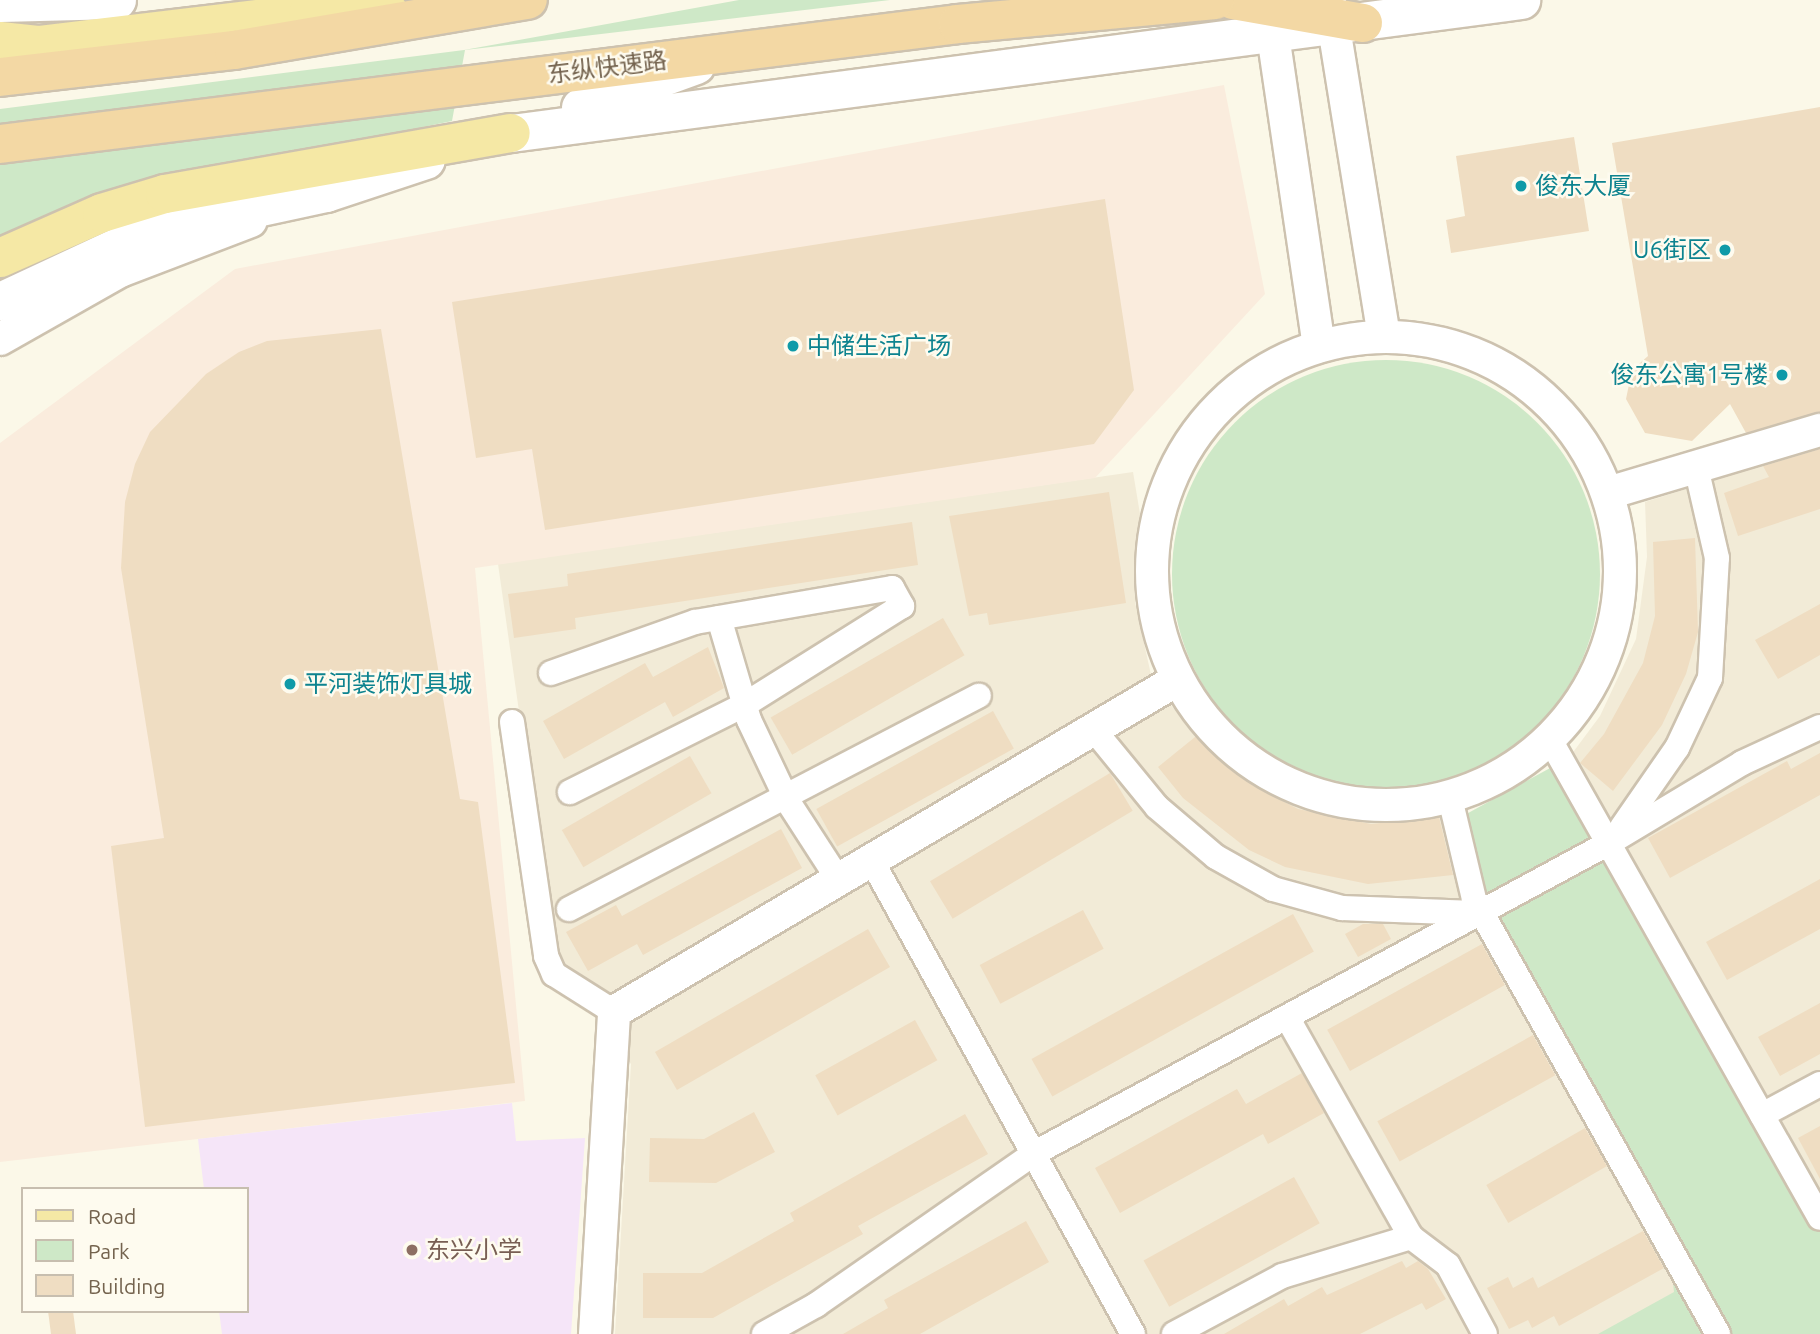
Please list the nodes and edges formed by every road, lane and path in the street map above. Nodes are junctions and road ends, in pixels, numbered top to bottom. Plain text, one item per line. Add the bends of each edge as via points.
1 (117, 0) edge
2 (528, 0) edge
3 (1215, 0) edge
4 (1521, 0) edge
5 (0, 3) edge
6 (1261, 10) edge
7 (458, 12) junction
8 (1339, 17) edge
9 (0, 41) edge
10 (733, 51) junction
11 (0, 77) edge
12 (511, 133) junction
13 (0, 145) edge
14 (326, 193) junction
15 (0, 258) edge
16 (0, 301) edge
17 (1384, 336) junction
18 (0, 340) edge
19 (1319, 346) junction
20 (1820, 430) edge
21 (1696, 467) junction
22 (1608, 494) junction
23 (719, 618) junction
24 (551, 673) dead end
25 (1177, 680) junction
26 (979, 696) dead end
27 (746, 704) junction
28 (512, 722) dead end
29 (1820, 727) edge
30 (1094, 730) junction
31 (1549, 738) junction
32 (570, 792) dead end
33 (1450, 794) junction
34 (787, 800) junction
35 (1609, 843) junction
36 (873, 863) junction
37 (840, 882) junction
38 (569, 909) dead end
39 (1482, 912) junction
40 (614, 1012) junction
41 (1287, 1017) junction
42 (1820, 1084) edge
43 (1762, 1115) junction
44 (1033, 1154) junction
45 (1820, 1218) edge
46 (1411, 1237) junction
47 (595, 1334) edge
48 (764, 1334) edge
49 (1133, 1334) edge
50 (1174, 1334) edge
51 (1485, 1334) edge
52 (1718, 1334) edge

1 - 5 main road
2 - 7 highway
3 - 10 highway, 东纵快速路
4 - 8 main road
6 - 8 highway
6 - 12 main road via 959,70
6 - 19 street
7 - 9 main road via 308,13 38,45
7 - 11 highway via 234,50
8 - 17 street
10 - 12 main road
10 - 13 highway, 东纵快速路
12 - 14 main road
12 - 15 main road via 165,194 102,213
14 - 16 main road via 150,231
14 - 18 street via 120,271
17 - 19 street
17 - 22 street via 1443,343 1497,364 1526,384 1583,441
19 - 25 street via 1256,375 1205,421 1169,480 1152,547 1154,615
20 - 21 street
21 - 22 street
21 - 35 street via 1717,558 1710,678 1677,748 1641,806
22 - 31 street via 1621,563 1613,632 1584,696
23 - 24 street
23 - 27 street
23 - 27 street via 892,589 902,606
25 - 30 street
25 - 33 street via 1218,737 1274,779 1341,802 1411,805
26 - 34 street
27 - 32 street via 623,761
27 - 34 street
28 - 40 street via 546,956 561,980
29 - 35 street via 1742,763
30 - 36 street
30 - 39 street via 1157,807 1216,857 1273,889 1342,908
31 - 33 street via 1479,787
31 - 35 street
33 - 39 street
34 - 37 street
34 - 38 street
35 - 39 street
35 - 43 street
36 - 37 street
36 - 44 street
37 - 40 street
39 - 41 street
39 - 52 street
40 - 47 street
41 - 44 street
41 - 46 street
42 - 43 street
43 - 45 street
44 - 48 street via 816,1305
44 - 49 street
46 - 50 street via 1282,1276
46 - 51 street via 1448,1265

